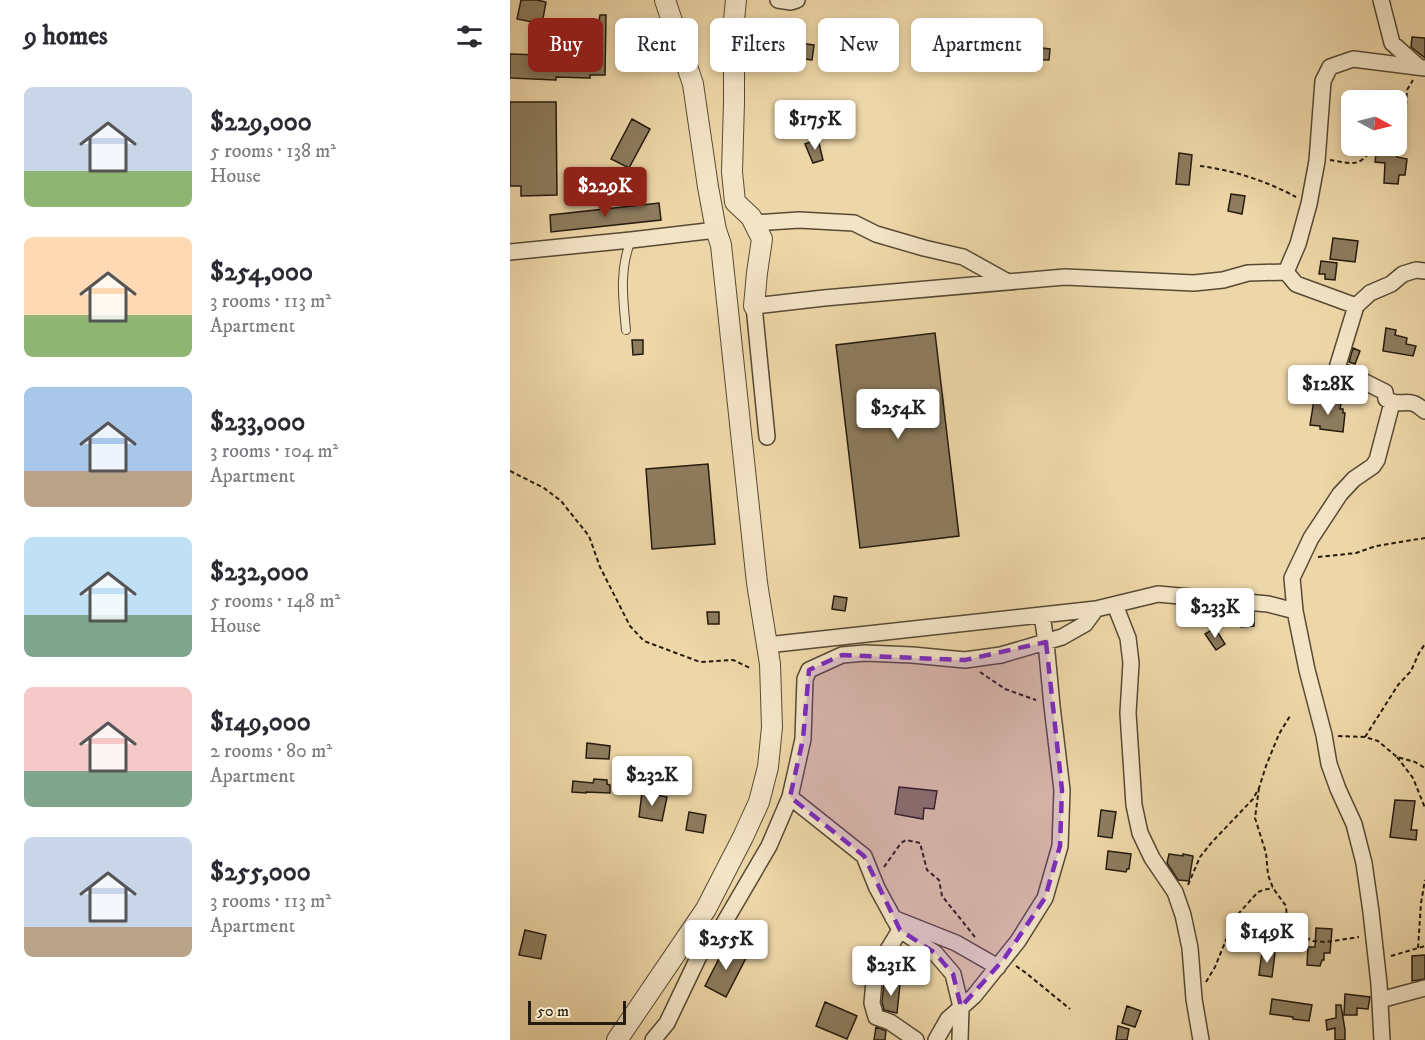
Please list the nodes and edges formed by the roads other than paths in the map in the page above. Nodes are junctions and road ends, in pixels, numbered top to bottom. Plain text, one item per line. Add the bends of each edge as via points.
1 (664, 0) edge
2 (736, 0) edge
3 (778, 0) edge
4 (797, 0) edge
5 (1381, 0) edge
6 (1422, 68) edge
7 (753, 223) junction
8 (716, 230) junction
9 (632, 240) junction
10 (510, 252) edge
11 (1425, 271) edge
12 (1286, 272) junction
13 (1008, 282) junction
14 (754, 306) junction
15 (1356, 306) junction
16 (626, 330) dead end
17 (1392, 402) junction
18 (1425, 411) edge
19 (766, 437) dead end
20 (1115, 605) junction
21 (1096, 609) junction
22 (1295, 611) junction
23 (1042, 615) junction
24 (1046, 642) junction
25 (767, 645) junction
26 (790, 797) junction
27 (897, 924) junction
28 (1001, 963) junction
29 (1425, 988) edge
30 (1380, 1000) junction
31 (961, 1007) junction
32 (617, 1040) edge
33 (653, 1040) edge
34 (916, 1040) edge
35 (936, 1040) edge
36 (960, 1040) edge
37 (1201, 1040) edge
38 (1383, 1040) edge

1 - 8 street via 693,84
2 - 7 street via 732,172 735,202
3 - 4 street
5 - 6 street via 1392,43
6 - 12 street via 1353,59 1330,68 1323,81 1317,161 1309,204
7 - 13 street via 854,223 876,234 963,257
7 - 14 street via 762,239
8 - 9 street
8 - 25 street via 721,245
9 - 10 street
9 - 16 lane via 622,284
11 - 15 street via 1403,274
12 - 13 street via 1248,273 1194,283 1065,277
12 - 15 street via 1296,284
13 - 14 street
14 - 19 street
15 - 17 street via 1337,368 1385,392 1386,399
17 - 18 street via 1409,402
17 - 22 street via 1377,460 1340,494 1311,538 1292,578
20 - 21 street
20 - 22 street via 1158,594 1268,604
20 - 37 street via 1128,638 1131,663 1128,713 1136,815 1140,833 1181,909 1190,948
21 - 23 street
21 - 24 street via 1085,624
22 - 30 street via 1329,764 1354,824 1364,863
23 - 24 street
23 - 25 street
24 - 26 street via 965,660 842,655 809,670 805,679 803,739
24 - 28 street via 1062,790 1060,846 1045,898
25 - 32 street via 772,727 759,802 706,909
26 - 27 street via 864,856
26 - 33 street via 769,846 717,935 699,956 667,1023
27 - 28 street
27 - 31 street via 935,953 953,974
27 - 34 street via 875,971 872,1003 876,1017
28 - 31 street
29 - 30 street
30 - 38 street
31 - 35 street via 948,1019
31 - 36 street

